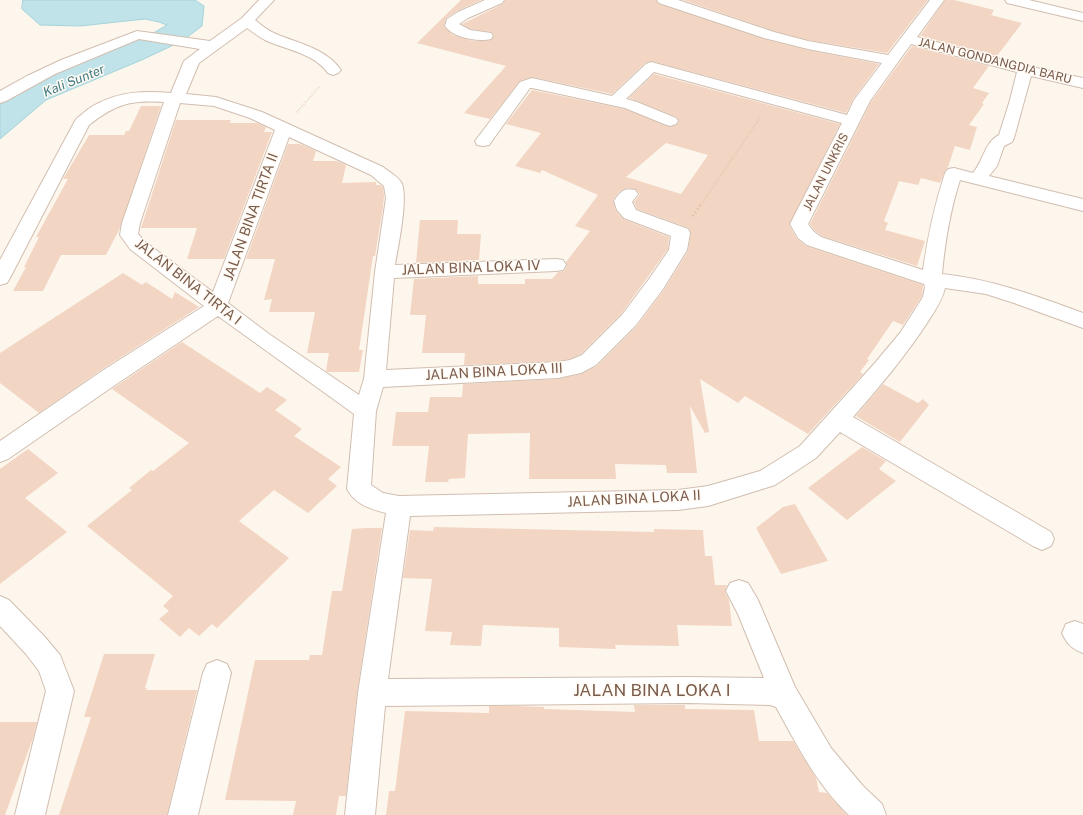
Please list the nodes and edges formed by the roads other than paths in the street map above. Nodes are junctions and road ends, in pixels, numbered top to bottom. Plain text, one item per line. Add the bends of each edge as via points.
1 (267, 0) edge
2 (497, 0) edge
3 (664, 0) edge
4 (1012, 0) edge
5 (929, 3) edge
6 (1083, 16) edge
7 (247, 21) junction
8 (486, 36) dead end
9 (908, 39) junction
10 (211, 46) junction
11 (891, 60) junction
12 (333, 70) road end
13 (1025, 70) junction
14 (1083, 83) edge
15 (0, 98) edge
16 (174, 98) junction
17 (615, 101) junction
18 (670, 121) dead end
19 (852, 121) junction
20 (284, 128) junction
21 (483, 141) dead end
22 (977, 178) junction
23 (629, 194) dead end
24 (1083, 205) edge
25 (556, 264) dead end
26 (385, 272) junction
27 (0, 278) edge
28 (932, 280) junction
29 (217, 307) junction
30 (1083, 321) edge
31 (375, 378) junction
32 (365, 411) junction
33 (837, 419) junction
34 (0, 453) edge
35 (399, 506) junction
36 (1042, 539) dead end
37 (739, 591) dead end
38 (0, 608) edge
39 (217, 673) dead end
40 (372, 693) junction
41 (785, 696) junction
42 (30, 815) edge
43 (183, 815) edge
44 (360, 815) edge
45 (871, 815) edge

1 - 7 street
2 - 8 street via 452,22 452,26 468,34
3 - 11 street via 769,35
4 - 6 street
5 - 9 street, JALAN UNKRIS
7 - 10 street
7 - 12 street via 273,38 319,57
9 - 11 street, JALAN UNKRIS
9 - 13 street, JALAN GONDANGDIA BARU
10 - 15 street via 144,34 136,35 72,59
10 - 16 street via 192,61
11 - 19 street, JALAN UNKRIS via 862,100
13 - 14 street, JALAN GONDANGDIA BARU
13 - 22 street via 1006,138 997,143 988,166
16 - 20 street, JALAN BINA LOKA II via 216,102 256,114
16 - 27 street, JALAN BINA LOKA II via 130,97 102,107 82,122
16 - 29 street, JALAN BINA TIRTA I via 129,235 137,245
17 - 18 street
17 - 19 street via 651,67
17 - 21 street via 532,83 525,85
19 - 28 street, JALAN UNKRIS via 799,224 802,231 814,241
20 - 26 street, JALAN BINA LOKA II via 377,171 393,184 395,198
20 - 29 street, JALAN BINA TIRTA II
22 - 24 street
22 - 28 street, JALAN BINA LOKA II via 954,173 943,206
23 - 31 street, JALAN BINA LOKA III via 624,201 630,214 682,233 678,250 643,303 589,360 574,367 558,370
25 - 26 street, JALAN BINA LOKA IV
26 - 31 street, JALAN BINA LOKA II
28 - 30 street via 987,288
28 - 33 street, JALAN BINA LOKA II via 935,287 933,298 908,338
29 - 32 street, JALAN BINA TIRTA I
29 - 34 street
31 - 32 street, JALAN BINA LOKA II
32 - 35 street, JALAN BINA LOKA II via 359,489 367,497
33 - 35 street, JALAN BINA LOKA II via 808,452 767,478 708,496 635,502
33 - 36 street
35 - 40 street
37 - 41 street via 749,608
38 - 42 street via 50,664 60,691
39 - 43 street
40 - 41 street, JALAN BINA LOKA I via 688,690 770,692
40 - 44 street
41 - 45 street via 821,758 852,797

